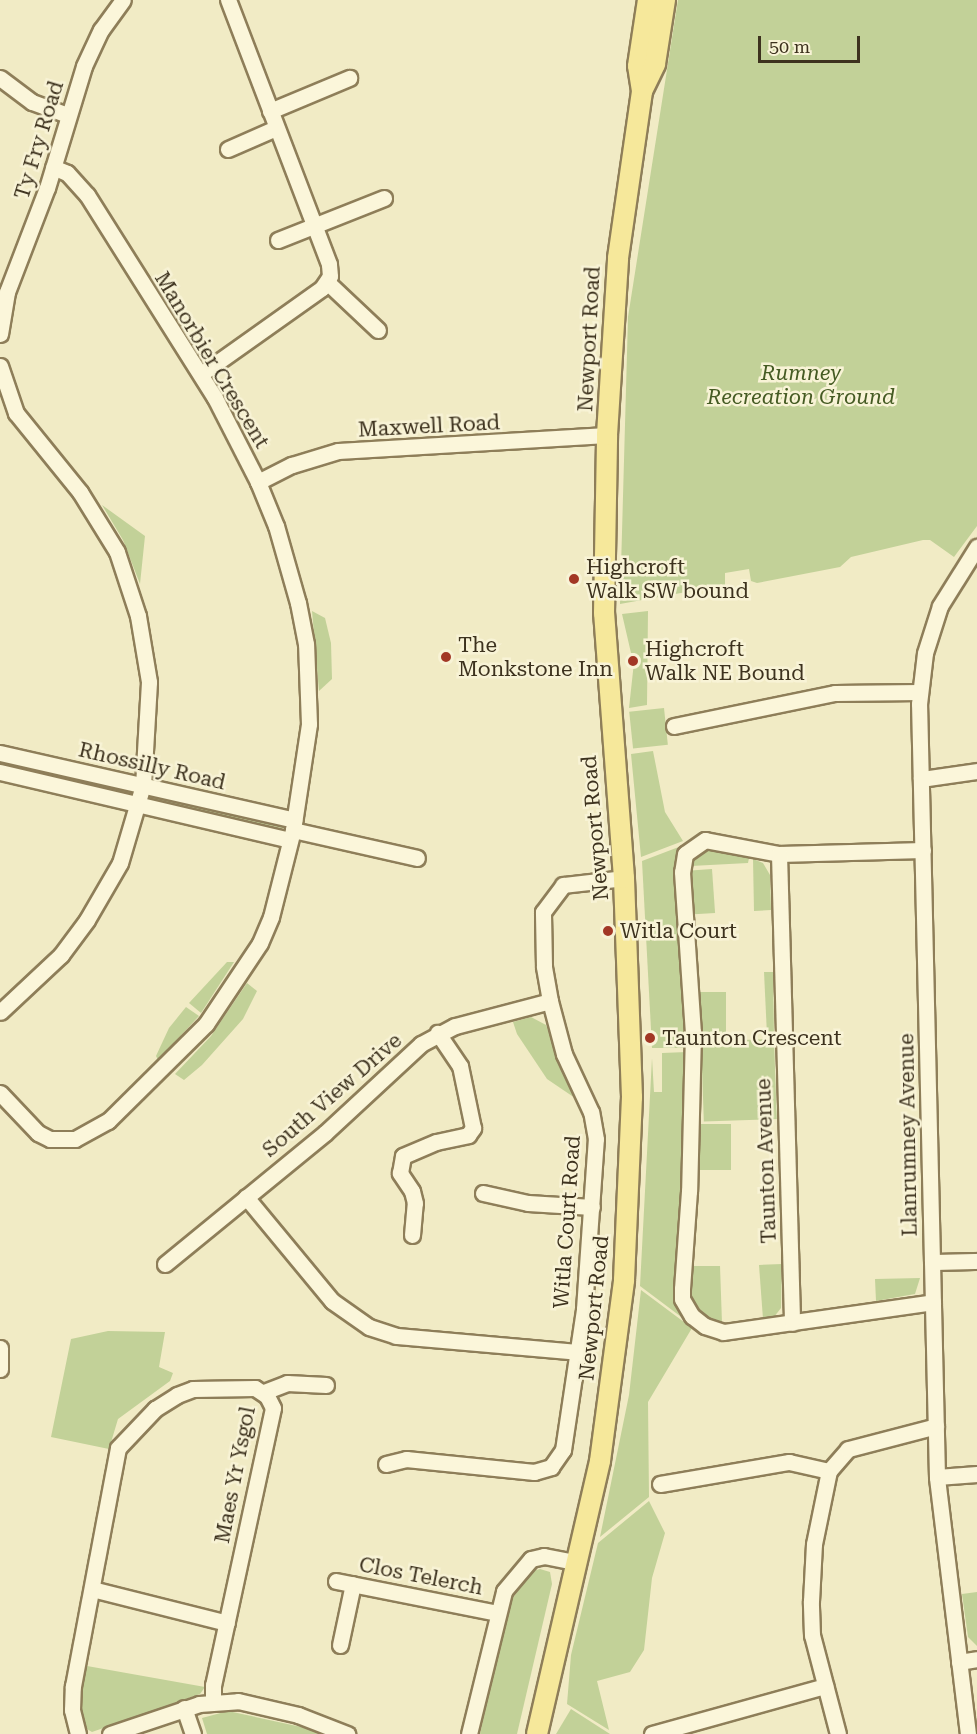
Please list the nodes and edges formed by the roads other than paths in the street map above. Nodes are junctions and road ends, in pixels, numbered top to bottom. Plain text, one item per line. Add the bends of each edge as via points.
1 (123, 0) edge
2 (228, 0) edge
3 (648, 0) edge
4 (665, 0) edge
5 (0, 78) edge
6 (349, 78) dead end
7 (642, 91) junction
8 (270, 111) junction
9 (68, 115) junction
10 (276, 128) junction
11 (228, 149) dead end
12 (53, 167) junction
13 (384, 198) dead end
14 (314, 225) junction
15 (278, 240) dead end
16 (327, 282) junction
17 (378, 330) dead end
18 (0, 334) edge
19 (0, 366) edge
20 (201, 374) junction
21 (5, 406) edge
22 (607, 435) junction
23 (258, 482) junction
24 (977, 547) edge
25 (920, 692) junction
26 (674, 726) dead end
27 (0, 753) edge
28 (977, 771) edge
29 (0, 772) edge
30 (921, 779) junction
31 (143, 785) junction
32 (139, 805) junction
33 (292, 830) junction
34 (923, 850) junction
35 (779, 854) junction
36 (417, 858) dead end
37 (624, 878) junction
38 (550, 1001) junction
39 (0, 1012) edge
40 (438, 1033) junction
41 (0, 1093) edge
42 (483, 1193) dead end
43 (246, 1197) junction
44 (592, 1207) junction
45 (412, 1235) dead end
46 (977, 1261) edge
47 (932, 1262) junction
48 (165, 1264) dead end
49 (933, 1302) junction
50 (792, 1323) junction
51 (0, 1348) edge
52 (578, 1352) junction
53 (0, 1369) edge
54 (326, 1385) dead end
55 (264, 1392) junction
56 (936, 1426) junction
57 (386, 1464) dead end
58 (829, 1471) junction
59 (977, 1474) edge
60 (937, 1477) junction
61 (660, 1484) dead end
62 (576, 1562) junction
63 (336, 1581) dead end
64 (353, 1584) junction
65 (92, 1589) junction
66 (497, 1613) junction
67 (227, 1623) junction
68 (340, 1645) dead end
69 (977, 1659) edge
70 (959, 1662) junction
71 (825, 1686) junction
72 (213, 1702) junction
73 (184, 1708) junction
74 (698, 1728) edge
75 (341, 1733) edge
76 (78, 1734) edge
77 (110, 1734) edge
78 (193, 1734) edge
79 (469, 1734) edge
80 (537, 1734) edge
81 (652, 1734) edge
82 (838, 1734) edge
83 (968, 1734) edge

1 - 9 street, Ty Fry Road via 91,46
2 - 8 street
3 - 7 main road, Newport Road via 638,66
4 - 7 main road, Newport Road via 655,64
5 - 9 street via 32,102
6 - 8 street
7 - 22 main road, Newport Road via 615,283
8 - 10 street
9 - 12 street, Ty Fry Road
10 - 11 street
10 - 14 street
12 - 18 street, Ty Fry Road via 9,285
12 - 20 street, Manorbier Crescent via 67,172 81,186
13 - 14 street
14 - 15 street
14 - 16 street via 329,264
16 - 17 street
16 - 20 street
19 - 21 street
20 - 23 street, Manorbier Crescent
21 - 31 street via 97,517 129,582 148,664
22 - 23 street, Maxwell Road via 338,452 311,458
22 - 37 main road, Newport Road via 604,614
23 - 33 street, Manorbier Crescent via 289,566 306,644 309,724
24 - 25 street, Llanrumney Avenue via 940,606 925,653
25 - 26 street via 835,693
25 - 30 street, Llanrumney Avenue
27 - 31 street, Rhossilly Road
28 - 30 street
29 - 32 street, Rhossilly Road
30 - 34 street, Llanrumney Avenue
31 - 32 street
31 - 33 street, Rhossilly Road
32 - 33 street, Rhossilly Road
32 - 39 street via 120,863 87,920 43,974
33 - 36 street
33 - 41 street, Manorbier Crescent via 271,916 241,973 192,1040 108,1121 75,1139 50,1139 29,1126
34 - 35 street
34 - 47 street, Llanrumney Avenue
35 - 50 street, Taunton Avenue
35 - 50 street via 705,840 690,847 683,862 693,1032 682,1299 692,1316 714,1330 736,1332
37 - 38 street, Witla Court Road via 574,882 557,889 549,899 542,925
37 - 62 main road, Newport Road via 632,1097 624,1280 600,1461
38 - 40 street, South View Drive
38 - 44 street, Witla Court Road via 564,1054 594,1124
40 - 43 street, South View Drive
40 - 45 street via 460,1066 473,1128 468,1135 436,1142 403,1156 400,1173 415,1203
42 - 44 street via 528,1203
43 - 48 street, South View Drive
43 - 52 street via 332,1301 369,1327 396,1336
44 - 52 street, Witla Court Road
46 - 47 street
47 - 49 street, Llanrumney Avenue
49 - 50 street
49 - 56 street, Llanrumney Avenue
51 - 53 street
52 - 57 street, Witla Court Road via 563,1450 551,1467 534,1473 406,1459
54 - 55 street via 287,1383
55 - 65 street, Maes Yr Ysgol via 255,1388 193,1389 165,1401 128,1433 116,1456
55 - 67 street, Maes Yr Ysgol via 273,1408
56 - 58 street via 848,1449
56 - 60 street, Llanrumney Avenue
58 - 61 street via 789,1462
58 - 71 street via 814,1544 811,1585 813,1635
59 - 60 street
60 - 70 street, Llanrumney Avenue
62 - 66 street via 544,1556 525,1563 504,1591
62 - 80 main road, Newport Road
63 - 64 street, Clos Telerch
64 - 66 street, Clos Telerch
64 - 68 street
65 - 67 street
65 - 76 street, Maes Yr Ysgol via 73,1686 72,1710
66 - 79 street
67 - 72 street, Maes Yr Ysgol
69 - 70 street
70 - 83 street, Llanrumney Avenue
71 - 74 street
71 - 82 street
72 - 73 street
72 - 75 street via 238,1701 298,1715
73 - 77 street
73 - 78 street
74 - 81 street

